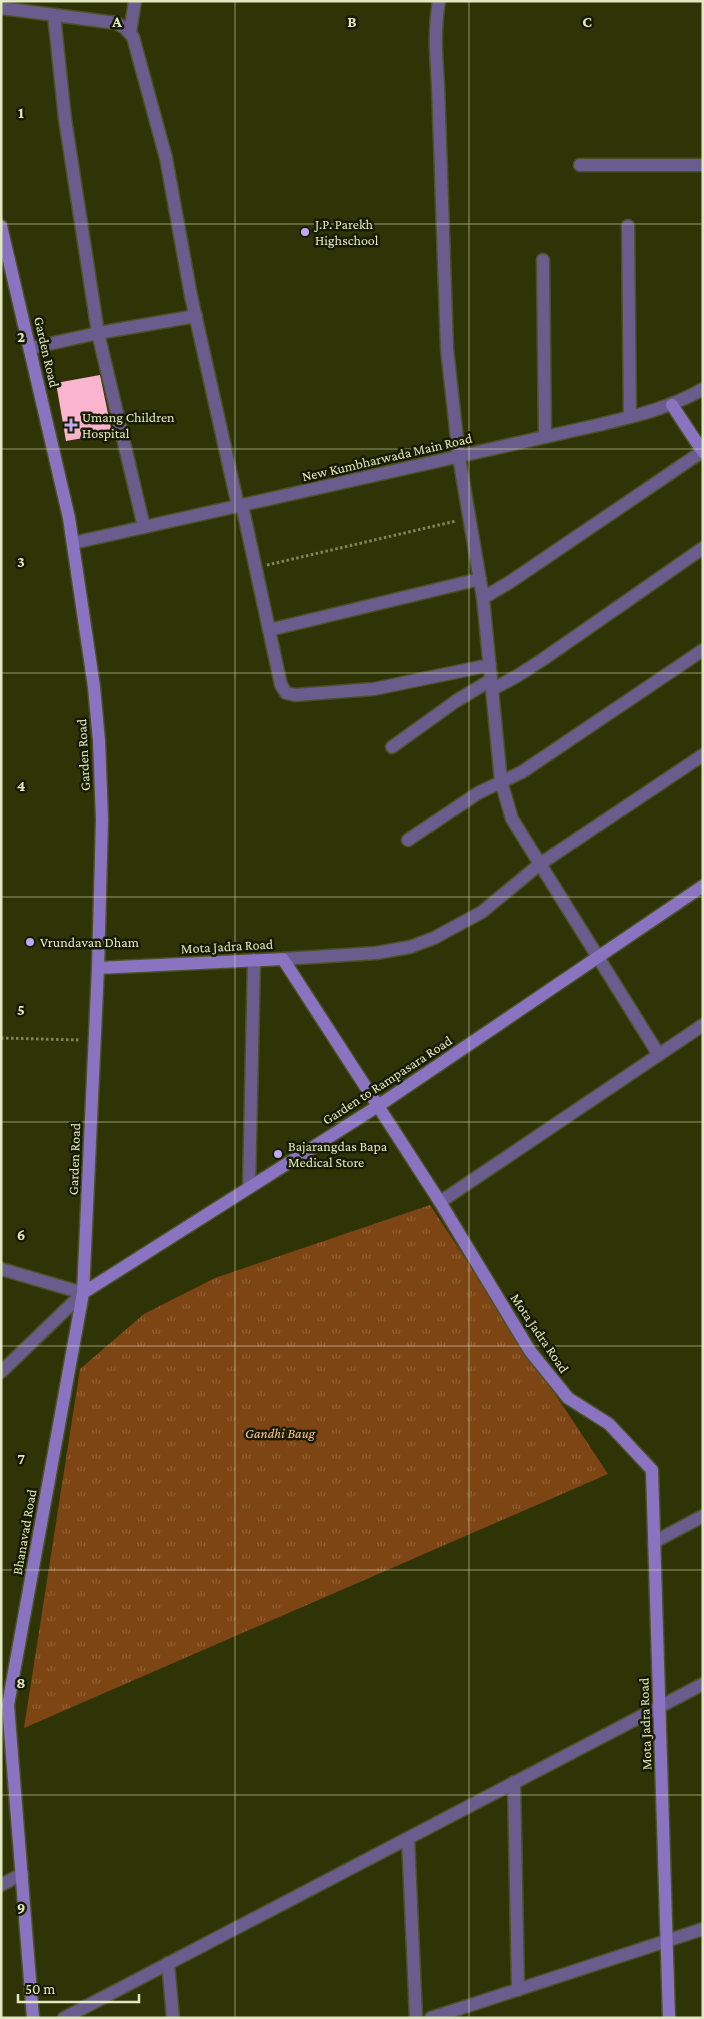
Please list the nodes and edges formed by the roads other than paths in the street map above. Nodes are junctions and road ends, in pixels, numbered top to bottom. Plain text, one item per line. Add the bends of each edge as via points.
1 (135, 1) edge
2 (439, 1) edge
3 (1, 8) edge
4 (54, 15) junction
5 (130, 32) junction
6 (580, 165) dead end
7 (703, 165) edge
8 (1, 226) edge
9 (628, 226) dead end
10 (543, 260) dead end
11 (196, 316) junction
12 (98, 333) junction
13 (30, 348) junction
14 (703, 389) edge
15 (672, 405) junction
16 (630, 417) junction
17 (544, 437) junction
18 (703, 452) edge
19 (459, 457) junction
20 (240, 506) junction
21 (144, 527) junction
22 (73, 543) junction
23 (703, 548) edge
24 (480, 579) junction
25 (483, 598) junction
26 (268, 630) junction
27 (703, 650) edge
28 (490, 665) junction
29 (492, 684) junction
30 (392, 747) dead end
31 (703, 755) edge
32 (501, 781) junction
33 (408, 840) dead end
34 (540, 864) junction
35 (703, 886) edge
36 (598, 957) junction
37 (283, 958) junction
38 (254, 960) junction
39 (98, 968) junction
40 (703, 1025) edge
41 (659, 1055) junction
42 (378, 1106) junction
43 (249, 1187) junction
44 (440, 1202) junction
45 (1, 1269) edge
46 (83, 1293) junction
47 (1, 1372) edge
48 (703, 1516) edge
49 (654, 1542) junction
50 (703, 1684) edge
51 (4, 1703) edge
52 (659, 1706) junction
53 (514, 1782) junction
54 (408, 1838) junction
55 (22, 1874) junction
56 (1, 1885) edge
57 (703, 1929) edge
58 (667, 1940) junction
59 (168, 1963) junction
60 (518, 1990) junction
61 (33, 2018) edge
62 (64, 2018) edge
63 (173, 2018) edge
64 (416, 2018) edge
65 (431, 2018) edge
66 (670, 2018) edge

1 - 5 street
2 - 19 street via 434,44 447,349
3 - 4 street
4 - 5 street via 116,23
4 - 12 street via 65,119
5 - 11 street via 166,158
6 - 7 street
8 - 13 main road, Garden Road
9 - 16 street
10 - 17 street
11 - 12 street
11 - 20 street
12 - 13 street
12 - 21 street
13 - 22 main road, Garden Road
14 - 15 street, New Kumbharwada Main Road
15 - 16 street, New Kumbharwada Main Road
15 - 18 main road
16 - 17 street, New Kumbharwada Main Road
17 - 19 street, New Kumbharwada Main Road
18 - 25 street
19 - 20 street, New Kumbharwada Main Road
19 - 24 street
20 - 21 street, New Kumbharwada Main Road
20 - 26 street
21 - 22 street, New Kumbharwada Main Road
22 - 39 main road, Garden Road via 99,741 102,819
23 - 29 street via 542,660 517,676
24 - 25 street
24 - 26 street
25 - 28 street
26 - 28 street via 281,685 290,695 374,689
27 - 32 street via 522,772
28 - 29 street
29 - 30 street via 468,693
29 - 32 street
31 - 34 street
32 - 33 street
32 - 34 street via 512,819
34 - 36 street
34 - 37 street via 482,912 410,947 376,953
35 - 36 main road, Garden to Rampasara Road
36 - 41 street
36 - 42 main road, Garden to Rampasara Road
37 - 38 main road, Mota Jadra Road
37 - 42 main road, Mota Jadra Road
38 - 39 main road, Mota Jadra Road
38 - 43 street
39 - 46 main road, Garden Road
40 - 41 street
41 - 44 street
42 - 43 main road, Garden to Rampasara Road
42 - 44 main road, Mota Jadra Road
43 - 46 main road, Garden to Rampasara Road
44 - 49 main road, Mota Jadra Road via 530,1351 559,1388 576,1405 609,1424 652,1470
45 - 46 street
46 - 47 street
46 - 51 main road, Bhanavad Road
48 - 49 street
49 - 52 main road, Mota Jadra Road
50 - 52 street
51 - 55 main road, Bhanavad Road
52 - 53 street
52 - 58 main road, Mota Jadra Road
53 - 54 street
53 - 60 street
54 - 59 street
54 - 64 street
55 - 56 street
55 - 61 main road, Bhanavad Road
57 - 58 street
58 - 60 street
58 - 66 main road, Mota Jadra Road
59 - 62 street
59 - 63 street
60 - 65 street

